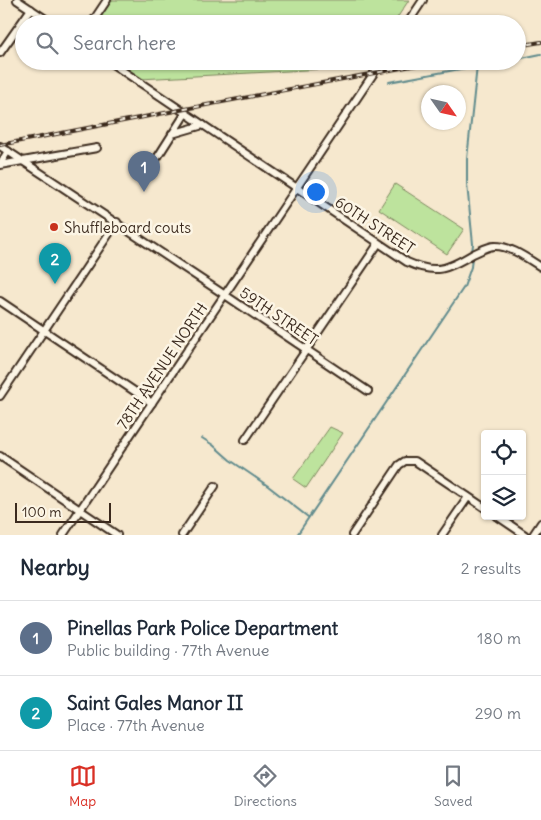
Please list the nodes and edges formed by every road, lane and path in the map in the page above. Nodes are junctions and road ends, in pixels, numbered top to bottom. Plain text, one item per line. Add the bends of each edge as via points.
1 (17, 0) edge
2 (107, 0) edge
3 (423, 0) edge
4 (31, 9) junction
5 (27, 15) edge
6 (40, 15) edge
7 (98, 15) edge
8 (413, 15) edge
9 (15, 32) edge
10 (0, 53) edge
11 (121, 70) edge
12 (376, 70) edge
13 (185, 114) junction
14 (203, 125) junction
15 (172, 134) junction
16 (0, 146) edge
17 (97, 148) dead end
18 (8, 151) junction
19 (24, 161) junction
20 (0, 164) edge
21 (152, 166) dead end
22 (297, 188) junction
23 (117, 222) junction
24 (378, 244) junction
25 (540, 264) edge
26 (226, 295) junction
27 (0, 301) edge
28 (44, 330) junction
29 (306, 350) junction
30 (368, 391) dead end
31 (0, 396) edge
32 (152, 403) junction
33 (245, 440) dead end
34 (0, 456) edge
35 (215, 486) dead end
36 (468, 497) junction
37 (481, 505) edge
38 (80, 510) junction
39 (503, 520) edge
40 (541, 523) edge
41 (64, 535) edge
42 (116, 535) edge
43 (182, 535) edge
44 (352, 535) edge
45 (442, 535) edge
46 (525, 535) edge
47 (533, 535) edge

1 - 4 street
2 - 7 street
3 - 8 street
4 - 5 street
4 - 6 street
9 - 10 street
11 - 13 street, 60TH STREET
12 - 22 street, 78TH AVENUE NORTH
13 - 14 street, 60TH STREET
13 - 15 street
14 - 15 street
14 - 22 street, 60TH STREET
15 - 21 street
16 - 18 street, 59TH STREET
17 - 19 street
18 - 19 street, 59TH STREET
18 - 20 street
19 - 20 street
19 - 23 street, 59TH STREET
22 - 24 street, 60TH STREET
22 - 26 street, 78TH AVENUE NORTH
23 - 26 street, 59TH STREET
23 - 28 street
24 - 25 street, 60TH STREET via 407,262 428,270 450,266 493,246
24 - 29 street
26 - 29 street, 59TH STREET
26 - 32 street, 78TH AVENUE NORTH
27 - 28 street
28 - 31 street
28 - 32 street
29 - 30 street, 59TH STREET
29 - 33 street
32 - 38 street, 78TH AVENUE NORTH
34 - 38 street
35 - 43 street
36 - 37 street
36 - 44 street via 415,461 406,461 399,465
36 - 45 street
38 - 41 street, 78TH AVENUE NORTH
38 - 42 street
39 - 46 street
40 - 47 street

